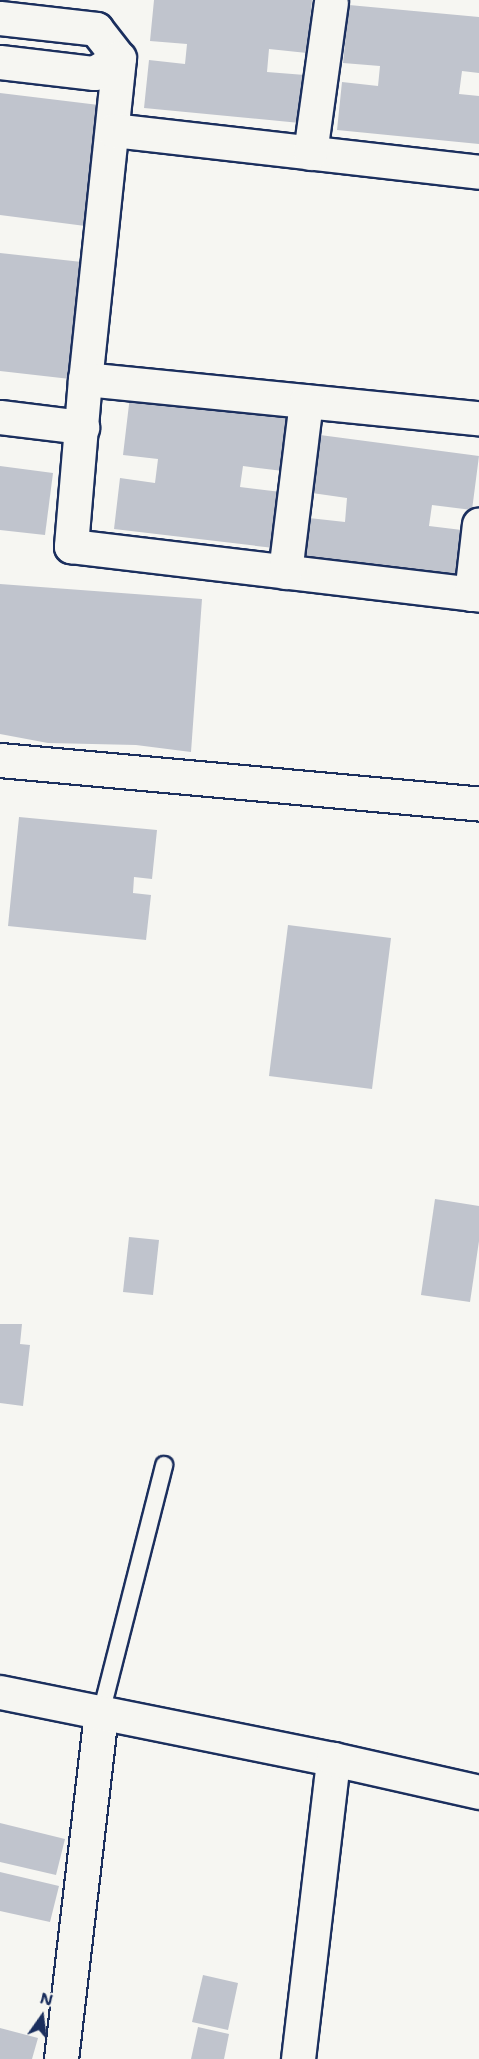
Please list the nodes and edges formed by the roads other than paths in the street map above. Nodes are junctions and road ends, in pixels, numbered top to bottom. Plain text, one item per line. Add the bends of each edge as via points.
1 (331, 2) dead end
2 (0, 18) edge
3 (119, 58) junction
4 (0, 62) edge
5 (113, 130) junction
6 (310, 153) junction
7 (479, 172) edge
8 (86, 379) junction
9 (306, 401) junction
10 (0, 417) edge
11 (479, 418) edge
12 (82, 427) junction
13 (479, 524) edge
14 (285, 572) junction
15 (475, 595) edge
16 (0, 760) edge
17 (479, 804) edge
18 (164, 1465) dead end
19 (0, 1692) edge
20 (101, 1713) junction
21 (333, 1759) junction
22 (479, 1792) edge
23 (61, 2059) edge
24 (298, 2059) edge

1 - 6 street
2 - 3 street via 96,29
3 - 4 street via 94,73
3 - 5 street
5 - 6 street
5 - 8 street
6 - 7 street
8 - 9 street
8 - 12 street
9 - 11 street
9 - 14 street
10 - 12 street
12 - 14 street via 70,546
13 - 15 street
14 - 15 street
16 - 17 street
18 - 20 lane
19 - 20 street
20 - 21 street
20 - 23 street
21 - 22 street
21 - 24 street

